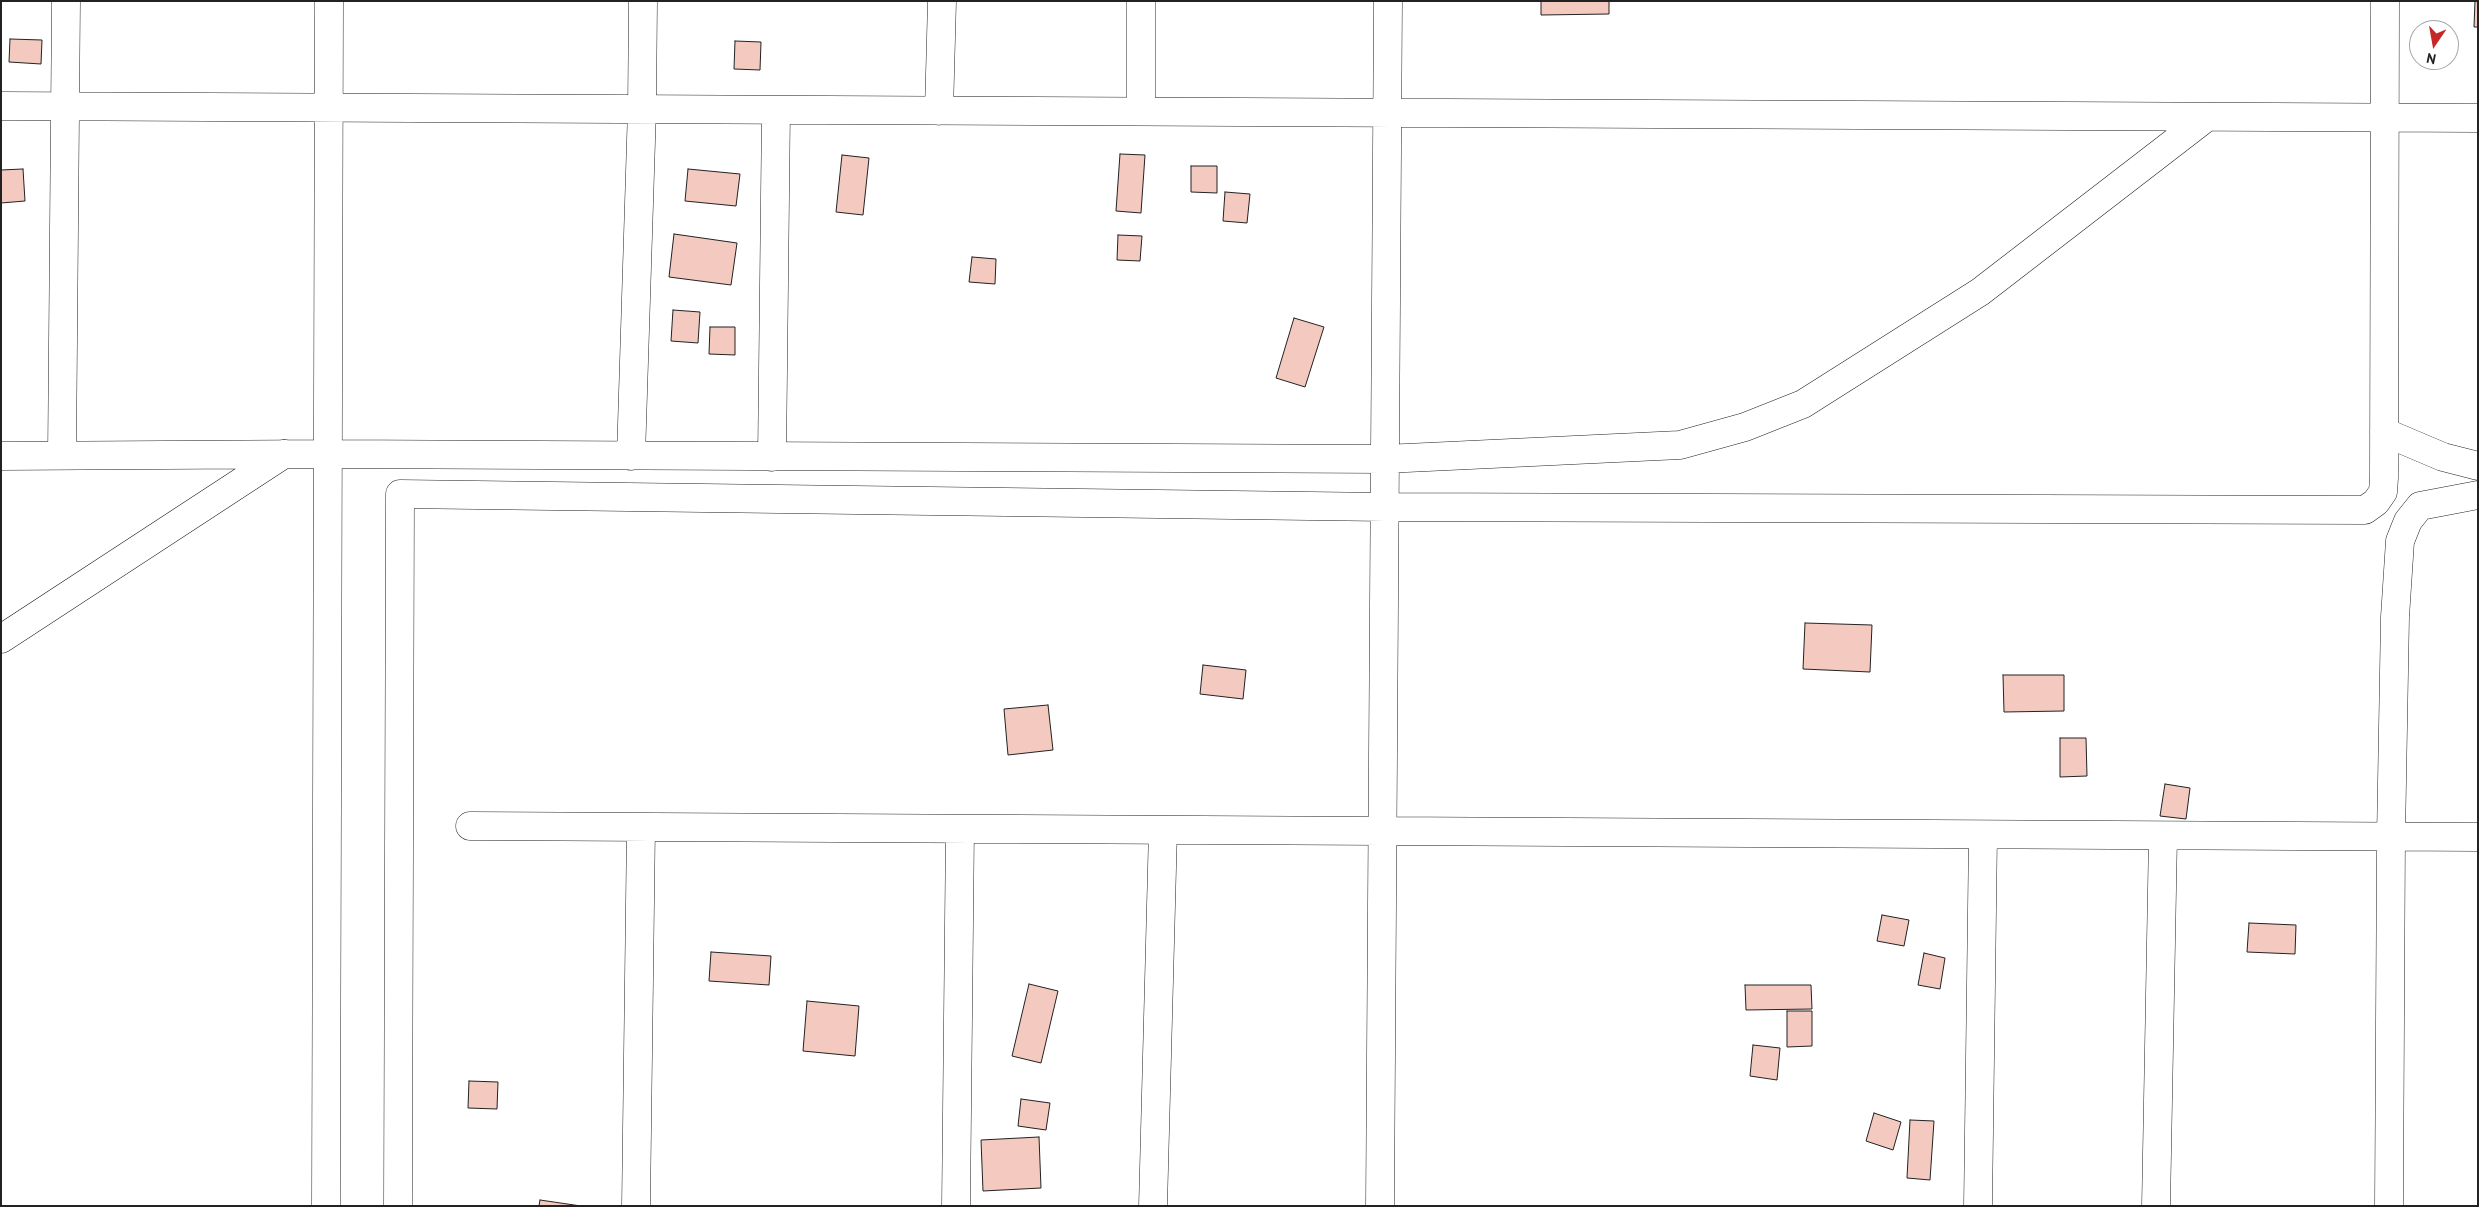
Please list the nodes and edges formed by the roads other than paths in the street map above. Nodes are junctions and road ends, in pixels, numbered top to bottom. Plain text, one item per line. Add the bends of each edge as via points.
1 (66, 1) edge
2 (329, 1) edge
3 (643, 1) edge
4 (942, 1) edge
5 (1141, 1) edge
6 (1388, 1) edge
7 (2385, 1) edge
8 (1, 106) edge
9 (65, 106) junction
10 (329, 108) junction
11 (642, 109) junction
12 (776, 110) junction
13 (1141, 110) junction
14 (938, 111) junction
15 (1387, 113) junction
16 (2207, 117) junction
17 (2385, 118) junction
18 (2478, 118) edge
19 (2384, 432) junction
20 (284, 454) junction
21 (328, 454) junction
22 (62, 455) junction
23 (1, 456) edge
24 (630, 456) junction
25 (772, 458) junction
26 (1385, 459) junction
27 (2478, 466) edge
28 (2478, 494) edge
29 (1385, 507) junction
30 (1, 639) edge
31 (470, 826) dead end
32 (641, 827) junction
33 (960, 829) junction
34 (1163, 830) junction
35 (1382, 831) junction
36 (1983, 835) junction
37 (2163, 836) junction
38 (2391, 837) junction
39 (2478, 837) edge
40 (326, 1206) edge
41 (398, 1206) edge
42 (636, 1206) edge
43 (956, 1206) edge
44 (1153, 1206) edge
45 (1380, 1206) edge
46 (1978, 1206) edge
47 (2156, 1206) edge
48 (2388, 1206) edge

1 - 9 street
2 - 10 street
3 - 11 street
4 - 14 street
5 - 13 street
6 - 15 street
7 - 17 street
8 - 9 street
9 - 10 street
9 - 22 street
10 - 11 street
10 - 21 street
11 - 12 street
11 - 24 street
12 - 14 street
12 - 25 street
13 - 14 street
13 - 15 street
15 - 16 street
15 - 26 street
16 - 17 street
16 - 26 street via 1980,292 1804,404 1745,427 1680,445
17 - 18 street
17 - 19 street
19 - 27 street via 2443,457
19 - 29 street via 2382,492 2376,502 2365,510
20 - 21 street
20 - 22 street
20 - 30 street
21 - 24 street
21 - 40 street
22 - 23 street
24 - 25 street
25 - 26 street
26 - 29 street
28 - 38 street via 2420,506 2408,521 2400,541 2395,617
29 - 35 street
29 - 41 street via 400,494
31 - 32 street
32 - 33 street
32 - 42 street
33 - 34 street
33 - 43 street
34 - 35 street
34 - 44 street
35 - 36 street
35 - 45 street
36 - 37 street
36 - 46 street
37 - 38 street
37 - 47 street
38 - 39 street
38 - 48 street

